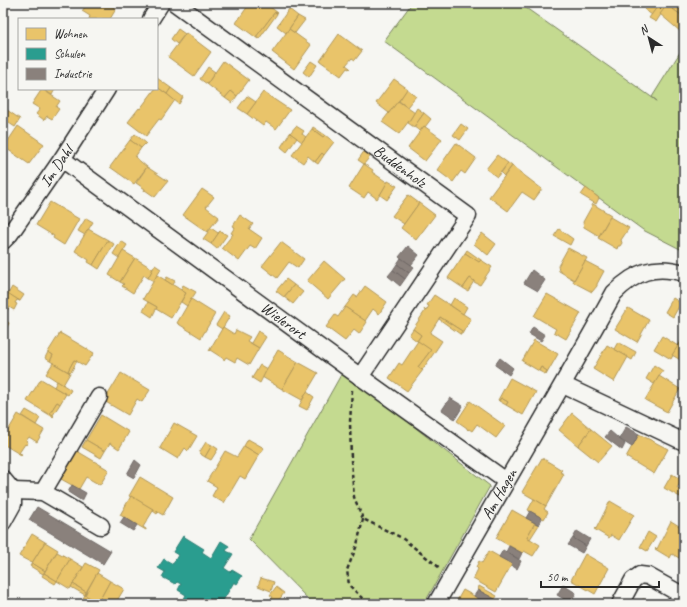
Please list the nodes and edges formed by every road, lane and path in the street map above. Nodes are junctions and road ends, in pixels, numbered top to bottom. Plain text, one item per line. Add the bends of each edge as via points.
1 (161, 3) edge
2 (175, 3) edge
3 (152, 18) edge
4 (106, 90) edge
5 (62, 160) junction
6 (3, 241) edge
7 (684, 273) edge
8 (357, 374) junction
9 (563, 385) junction
10 (99, 397) dead end
11 (684, 442) edge
12 (506, 481) junction
13 (8, 485) edge
14 (43, 492) junction
15 (363, 519) junction
16 (3, 522) edge
17 (101, 526) dead end
18 (452, 577) junction
19 (684, 596) edge
20 (368, 604) edge
21 (436, 604) edge
22 (620, 604) edge

1 - 3 street
2 - 8 street, Buddenholz via 468,216
4 - 5 street, Im Dahl
5 - 6 street, Im Dahl
5 - 8 street, Wielerort
7 - 9 street, Am Hagen via 663,268 626,281 614,293
8 - 12 street, Wielerort
8 - 15 path via 350,422 351,460 354,497
9 - 11 street
9 - 12 street, Am Hagen
10 - 14 street
12 - 18 street, Am Hagen
13 - 14 street
13 - 16 street via 13,504
14 - 17 street
15 - 18 path via 402,538
15 - 20 path via 357,545 347,570 349,586
18 - 21 street, Am Hagen
19 - 22 street via 648,576 640,575 634,580

